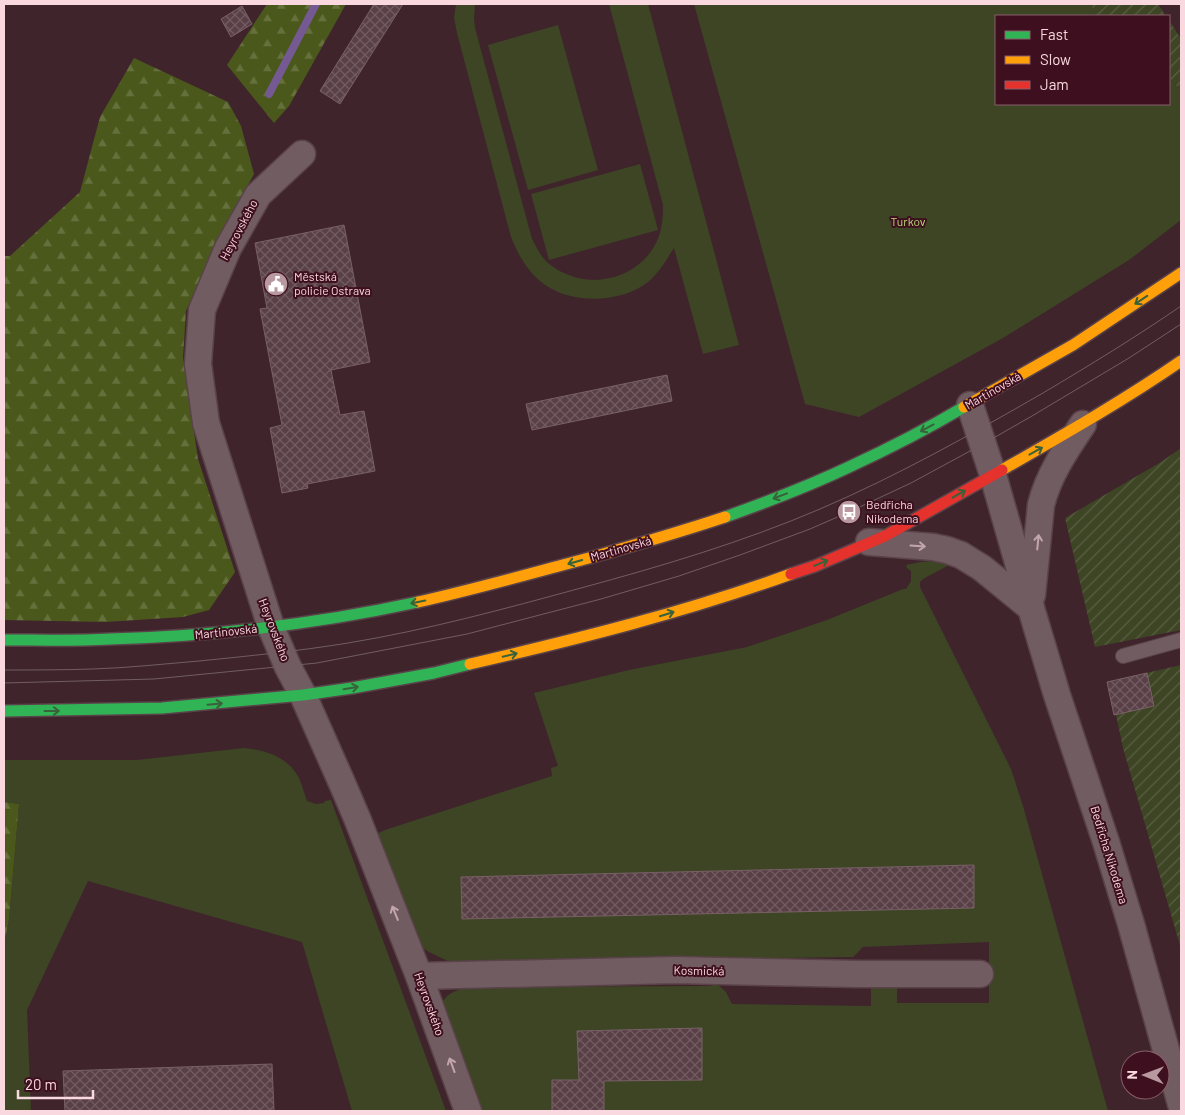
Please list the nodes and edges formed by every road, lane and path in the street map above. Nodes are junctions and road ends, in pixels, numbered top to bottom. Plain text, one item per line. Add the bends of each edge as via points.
1 (302, 154) dead end
2 (1181, 273) edge
3 (1181, 360) edge
4 (970, 405) junction
5 (1083, 424) junction
6 (993, 475) junction
7 (869, 542) junction
8 (1031, 608) junction
9 (271, 627) junction
10 (4, 640) edge
11 (1181, 640) edge
12 (1123, 656) dead end
13 (302, 695) junction
14 (4, 711) edge
15 (980, 974) dead end
16 (419, 976) junction
17 (1181, 1104) edge
18 (468, 1111) edge

1 - 9 street, Heyrovského via 258,195 228,248 202,310 198,364 206,423
2 -> 4 street, Martinovská via 1081,341
3 - 5 street
4 - 6 street, Bedřicha Nikodema
4 -> 9 street, Martinovská via 826,478 675,532 454,594 352,615
6 -> 5 street
8 -> 5 street, Bedřicha Nikodema via 1044,492
7 -> 6 street
6 - 8 street, Bedřicha Nikodema
7 -> 8 street via 933,547 961,555
13 -> 7 street via 434,673 655,618 770,582
8 - 17 street, Bedřicha Nikodema via 1131,924
9 - 10 street, Martinovská via 139,638
9 - 13 street, Heyrovského
11 - 12 lane
14 -> 13 street via 162,708
16 -> 13 street, Heyrovského via 357,818
15 - 16 street, Kosmická via 675,970
18 -> 16 street, Heyrovského

